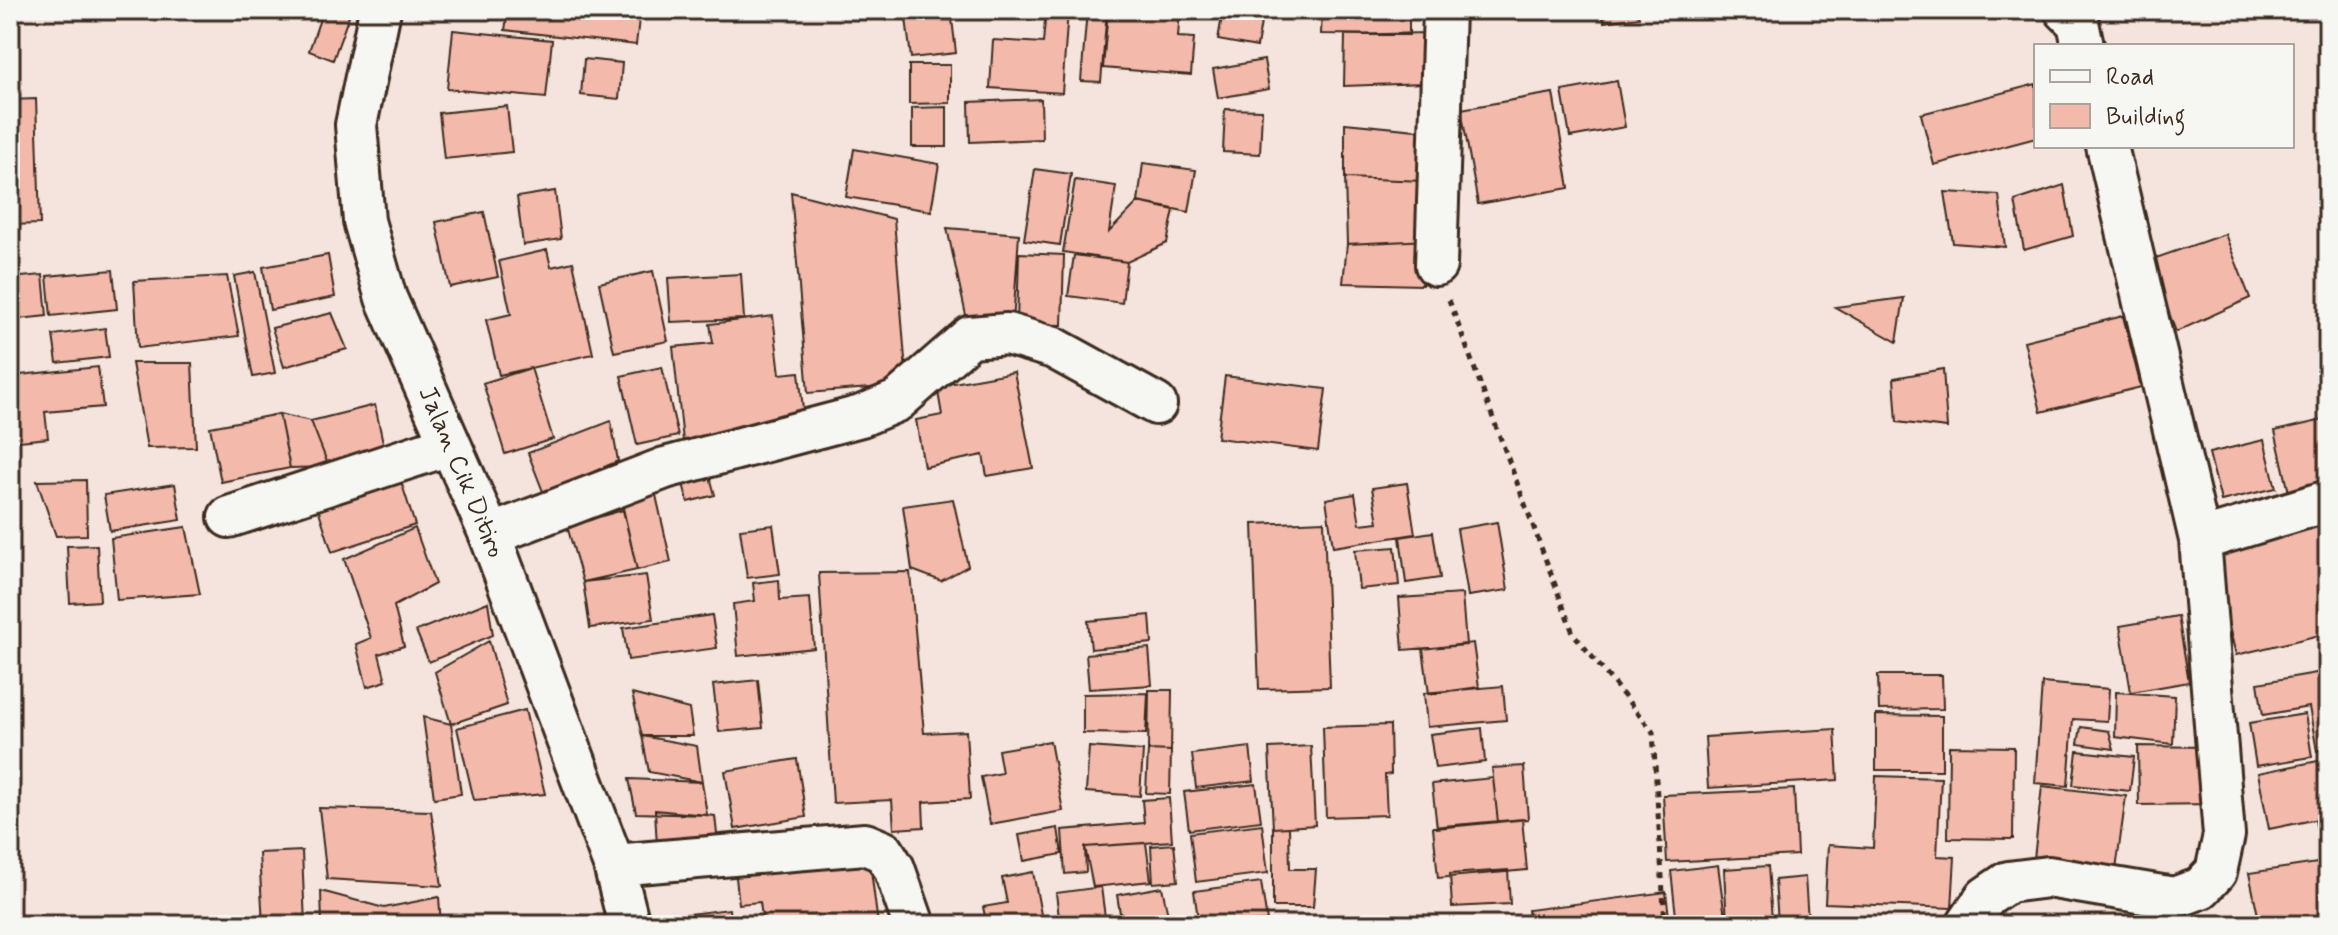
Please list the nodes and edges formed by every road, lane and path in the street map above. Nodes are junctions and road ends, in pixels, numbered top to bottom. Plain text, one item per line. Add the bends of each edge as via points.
1 (380, 10) edge
2 (1444, 10) edge
3 (2065, 10) edge
4 (2083, 44) edge
5 (2107, 148) edge
6 (1436, 265) joint
7 (1156, 404) dead end
8 (449, 445) junction
9 (2328, 501) edge
10 (229, 517) dead end
11 (490, 535) junction
12 (2200, 540) junction
13 (614, 865) junction
14 (629, 925) edge
15 (914, 925) edge
16 (1665, 925) edge
17 (1967, 925) edge

1 - 8 street, Jalan Cik Ditiro via 356,125 364,221 386,298
2 - 6 street
3 - 4 street via 2078,23
5 - 12 street
6 - 16 path via 1573,633 1653,732
7 - 11 street via 1054,348 1007,334 970,337 897,401 861,416 665,468
8 - 10 street
8 - 11 street, Jalan Cik Ditiro
9 - 12 street
11 - 13 street, Jalan Cik Ditiro
12 - 17 street via 2224,835 2216,872 2201,888 2174,898 2048,877 2008,882 1986,897
13 - 14 street, Jalan Cik Ditiro
13 - 15 street via 865,844 889,860

